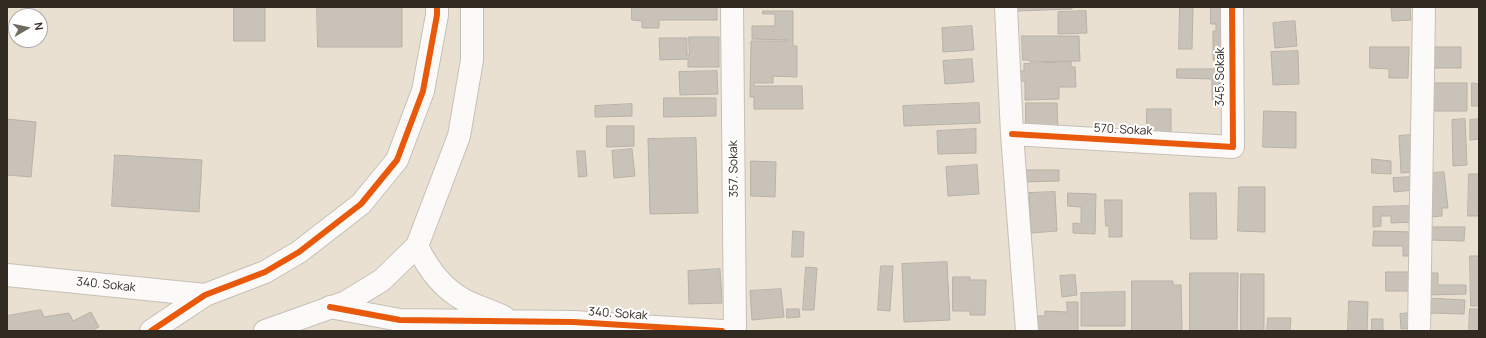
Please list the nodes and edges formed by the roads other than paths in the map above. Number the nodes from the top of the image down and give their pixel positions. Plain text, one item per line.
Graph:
1 (437, 7) edge
2 (472, 7) edge
3 (732, 7) edge
4 (1006, 7) edge
5 (1232, 7) edge
6 (1424, 7) edge
7 (1012, 134) junction
8 (1233, 147) joint
9 (417, 246) junction
10 (7, 275) edge
11 (205, 295) junction
12 (330, 307) junction
13 (513, 321) junction
14 (151, 331) edge
15 (265, 331) edge
16 (722, 331) edge
17 (735, 331) edge
18 (1027, 331) edge
19 (1419, 331) edge

1 - 11 street
2 - 9 street
3 - 17 street, 357. Sokak
4 - 7 street
5 - 8 street, 345. Sokak
6 - 19 street
7 - 8 street, 570. Sokak
7 - 18 street
9 - 12 street
9 - 13 street
10 - 11 street, 340. Sokak
11 - 14 street
12 - 13 street, 340. Sokak
12 - 15 street
13 - 16 street, 340. Sokak

